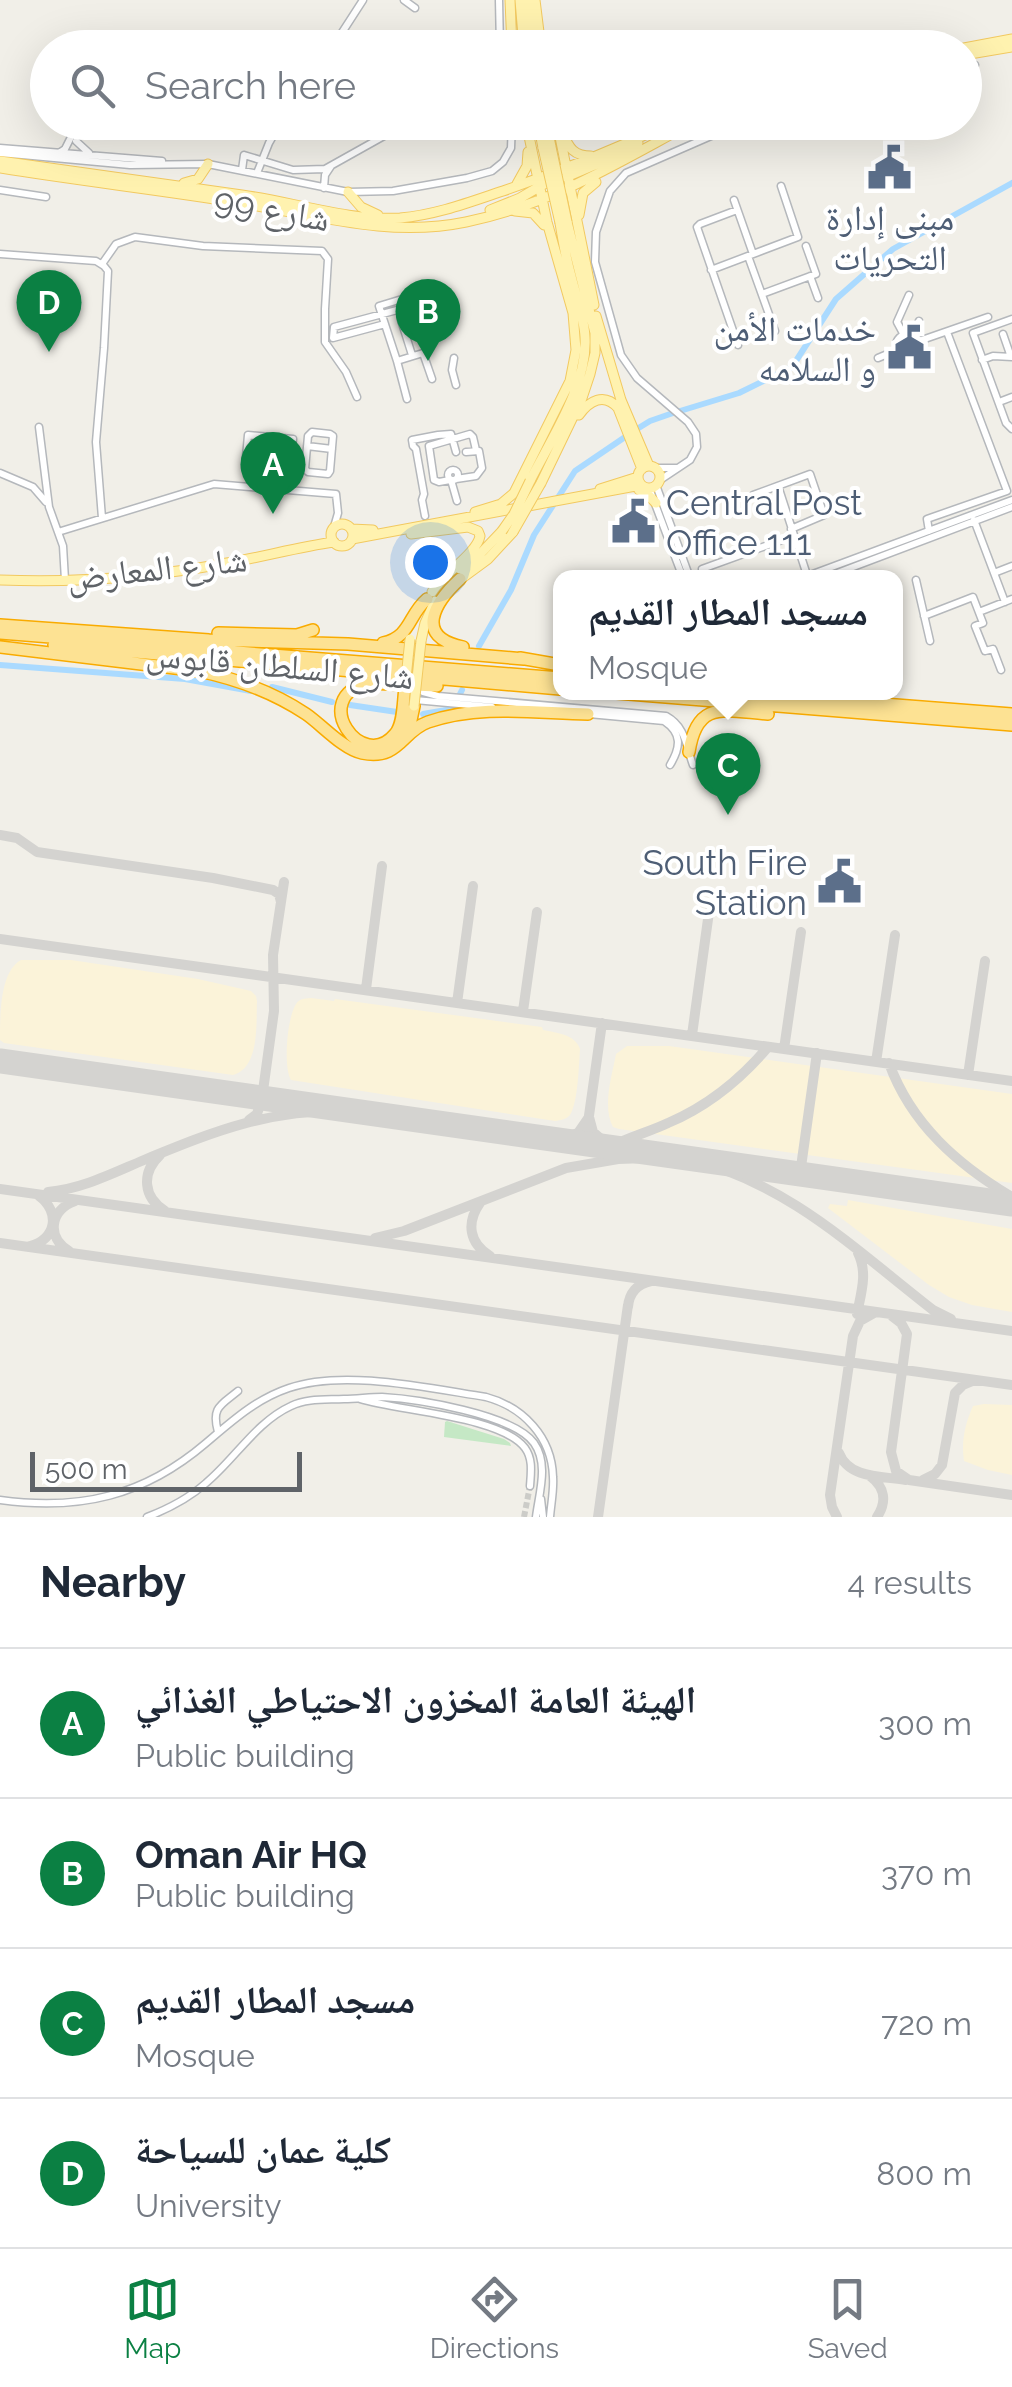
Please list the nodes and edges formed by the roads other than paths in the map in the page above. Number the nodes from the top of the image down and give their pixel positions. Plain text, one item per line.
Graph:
1 (364, 0) edge
2 (404, 0) edge
3 (499, 0) edge
4 (510, 0) edge
5 (523, 0) edge
6 (535, 0) edge
7 (415, 8) dead end
8 (344, 30) edge
9 (500, 30) edge
10 (511, 30) edge
11 (524, 30) edge
12 (529, 30) edge
13 (539, 30) edge
14 (1012, 39) edge
15 (982, 45) edge
16 (1012, 47) edge
17 (982, 52) edge
18 (271, 140) edge
19 (377, 140) edge
20 (511, 140) edge
21 (529, 140) junction
22 (544, 140) edge
23 (547, 140) edge
24 (561, 140) edge
25 (567, 140) edge
26 (633, 140) edge
27 (641, 140) edge
28 (662, 140) edge
29 (694, 140) edge
30 (562, 146) junction
31 (547, 148) junction
32 (0, 150) edge
33 (59, 153) junction
34 (598, 155) junction
35 (99, 157) junction
36 (77, 158) junction
37 (262, 160) junction
38 (191, 163) junction
39 (0, 164) edge
40 (208, 164) junction
41 (332, 165) junction
42 (616, 166) junction
43 (242, 170) junction
44 (316, 170) junction
45 (567, 171) junction
46 (24, 172) junction
47 (258, 173) junction
48 (325, 175) junction
49 (0, 176) edge
50 (198, 179) junction
51 (162, 184) junction
52 (516, 186) junction
53 (782, 186) dead end
54 (324, 188) junction
55 (571, 189) junction
56 (0, 190) edge
57 (539, 190) junction
58 (353, 195) junction
59 (46, 197) dead end
60 (734, 200) dead end
61 (737, 210) junction
62 (510, 211) junction
63 (385, 218) junction
64 (570, 222) junction
65 (444, 226) junction
66 (550, 236) junction
67 (806, 246) dead end
68 (0, 254) edge
69 (751, 255) junction
70 (102, 264) junction
71 (711, 270) junction
72 (810, 276) junction
73 (762, 294) junction
74 (909, 296) dead end
75 (818, 298) dead end
76 (572, 313) junction
77 (382, 314) junction
78 (596, 316) junction
79 (988, 317) dead end
80 (1012, 318) edge
81 (402, 320) dead end
82 (918, 321) dead end
83 (385, 324) junction
84 (775, 331) dead end
85 (947, 332) junction
86 (1003, 334) dead end
87 (908, 335) junction
88 (936, 336) junction
89 (919, 342) junction
90 (738, 344) dead end
91 (952, 347) junction
92 (897, 350) junction
93 (411, 352) junction
94 (1012, 357) edge
95 (396, 358) junction
96 (454, 358) dead end
97 (878, 358) dead end
98 (982, 360) junction
99 (588, 362) junction
100 (432, 379) dead end
101 (456, 385) dead end
102 (358, 397) dead end
103 (1012, 398) edge
104 (407, 399) dead end
105 (999, 402) junction
106 (40, 427) dead end
107 (1012, 429) edge
108 (627, 431) junction
109 (453, 438) junction
110 (564, 438) junction
111 (306, 446) junction
112 (332, 449) junction
113 (476, 450) junction
114 (456, 452) dead end
115 (466, 452) dead end
116 (678, 468) junction
117 (268, 471) junction
118 (316, 473) junction
119 (0, 474) edge
120 (648, 477) junction
121 (535, 482) junction
122 (778, 486) junction
123 (609, 487) junction
124 (266, 488) junction
125 (622, 490) junction
126 (314, 492) junction
127 (753, 495) dead end
128 (570, 497) junction
129 (544, 502) junction
130 (656, 502) junction
131 (1012, 503) edge
132 (48, 507) junction
133 (475, 512) junction
134 (425, 516) dead end
135 (102, 518) junction
136 (974, 520) junction
137 (929, 531) junction
138 (58, 532) junction
139 (341, 532) junction
140 (507, 532) junction
141 (792, 532) junction
142 (378, 534) junction
143 (1012, 566) edge
144 (702, 569) dead end
145 (683, 570) edge
146 (683, 570) edge
147 (803, 570) edge
148 (824, 570) edge
149 (845, 570) edge
150 (994, 573) junction
151 (460, 579) junction
152 (0, 580) edge
153 (65, 580) junction
154 (916, 580) dead end
155 (430, 595) junction
156 (1008, 600) edge
157 (979, 612) junction
158 (924, 616) junction
159 (0, 625) edge
160 (91, 630) junction
161 (313, 630) dead end
162 (0, 633) edge
163 (930, 641) dead end
164 (0, 644) edge
165 (348, 644) junction
166 (415, 645) junction
167 (370, 646) dead end
168 (524, 658) junction
169 (553, 664) edge
170 (432, 668) junction
171 (1000, 670) dead end
172 (553, 677) edge
173 (410, 688) junction
174 (553, 689) edge
175 (553, 689) edge
176 (692, 700) edge
177 (828, 700) edge
178 (414, 703) junction
179 (564, 711) junction
180 (835, 713) junction
181 (588, 714) joint
182 (1012, 714) edge
183 (1012, 725) edge
184 (400, 738) junction
185 (691, 759) joint
186 (670, 765) dead end
187 (358, 1399) junction
188 (220, 1410) junction
189 (232, 1420) junction
190 (221, 1429) junction
191 (530, 1486) tunnel mouth
192 (0, 1500) edge
193 (147, 1517) edge
194 (543, 1517) edge

1 - 8 street
2 - 7 street
3 - 9 street
4 - 10 main road
5 - 11 main road
5 - 12 main road
6 - 13 main road
14 - 15 main road
16 - 17 main road
18 - 37 street
19 - 41 street
20 - 58 street
21 - 30 main road
21 - 52 main road
21 - 57 main road
22 - 31 main road
23 - 31 main road
24 - 30 main road
25 - 34 main road
26 - 34 main road
27 - 45 main road
28 - 42 main road
29 - 116 street
30 - 45 main road
31 - 64 main road, bridge
32 - 33 street
32 - 36 street
33 - 35 street
33 - 36 street
34 - 45 main road
35 - 36 street
35 - 38 street
36 - 38 street
37 - 43 street
37 - 44 street
37 - 47 street
38 - 40 street
38 - 50 main road
39 - 46 main road, 99 شارع
39 - 51 main road, 99 شارع
40 - 43 street
40 - 50 main road
41 - 44 street
41 - 48 street
42 - 55 main road
42 - 64 main road
43 - 47 street
44 - 48 street
45 - 55 main road
45 - 57 main road
45 - 57 main road
46 - 49 street
46 - 65 main road, 99 شارع
47 - 54 street
48 - 54 street
50 - 51 main road
51 - 63 main road, 99 شارع
52 - 57 main road, 99 شارع
52 - 63 main road, 99 شارع
53 - 69 street
54 - 58 street
55 - 57 main road
55 - 64 main road
56 - 59 street
57 - 62 main road, 99 شارع
57 - 65 main road
57 - 66 main road
58 - 63 main road
60 - 61 street
61 - 69 street
61 - 71 street
62 - 65 main road, 99 شارع
62 - 66 main road
64 - 66 main road
64 - 78 main road
64 - 99 main road
66 - 76 main road
67 - 72 street
68 - 70 street
69 - 71 street
69 - 73 street
70 - 102 street
70 - 135 street
71 - 90 street
72 - 73 street
72 - 75 street
73 - 84 street
74 - 87 street
76 - 99 main road
76 - 133 main road
77 - 77 street
77 - 83 street
77 - 83 street
78 - 99 main road
78 - 120 main road
79 - 85 street
80 - 98 street
81 - 93 street
82 - 87 street
83 - 95 street
85 - 88 street
85 - 91 street
86 - 94 street
87 - 89 street
87 - 92 street
88 - 89 street
88 - 91 street
89 - 92 street
91 - 137 street
92 - 97 street
93 - 95 street
93 - 100 street
94 - 98 street
95 - 104 street
96 - 101 street
98 - 105 street
99 - 110 main road
99 - 121 main road
103 - 105 street
105 - 107 street
106 - 132 street
108 - 110 main road
108 - 120 main road
108 - 123 main road
109 - 113 street
109 - 113 street
109 - 114 street
109 - 134 street
110 - 121 main road
111 - 112 street
111 - 112 street
111 - 118 street
112 - 118 street
113 - 115 street
116 - 120 street
116 - 120 street
117 - 117 street
117 - 124 street
118 - 126 street
119 - 132 street
120 - 123 main road, شارع المعارض
120 - 125 main road, شارع المعارض
120 - 130 street
120 - 145 street
121 - 140 main road, bridge
122 - 127 street
122 - 141 street
122 - 141 street
123 - 128 main road, شارع المعارض
124 - 126 street
124 - 135 street
125 - 128 main road, شارع المعارض
125 - 130 main road
126 - 139 street
128 - 129 main road, شارع المعارض
129 - 133 main road, شارع المعارض
129 - 142 main road, شارع المعارض
130 - 146 street
131 - 136 street
131 - 137 street
132 - 138 street
133 - 139 main road, شارع المعارض
135 - 138 street
136 - 149 street
136 - 150 street
137 - 148 street
138 - 153 street
139 - 142 main road, شارع المعارض
139 - 153 main road, شارع المعارض
140 - 151 main road
140 - 155 main road
141 - 144 street
141 - 147 street
142 - 155 main road
143 - 150 street
150 - 156 street
151 - 166 main road
151 - 168 highway
152 - 153 main road, شارع المعارض
154 - 158 street
155 - 165 highway
155 - 166 main road
156 - 157 street
157 - 158 street
157 - 171 street
158 - 163 street
159 - 160 highway
160 - 161 highway
160 - 165 highway
162 - 170 highway, شارع السلطان قابوس
164 - 174 highway, شارع السلطان قابوس
164 - 184 highway
165 - 166 highway
166 - 168 highway
166 - 173 main road, bridge
167 - 170 highway
168 - 169 highway
170 - 172 highway, شارع السلطان قابوس
173 - 178 main road, bridge
173 - 179 street
173 - 184 highway
175 - 184 highway
176 - 180 highway
177 - 182 highway
178 - 179 street
178 - 184 highway
179 - 181 highway
179 - 184 highway
179 - 185 street
180 - 183 highway
180 - 185 highway
181 - 186 street
187 - 191 street
187 - 193 street
187 - 194 street
188 - 189 street
188 - 190 street
188 - 190 street
189 - 190 street
189 - 194 street
190 - 192 street

